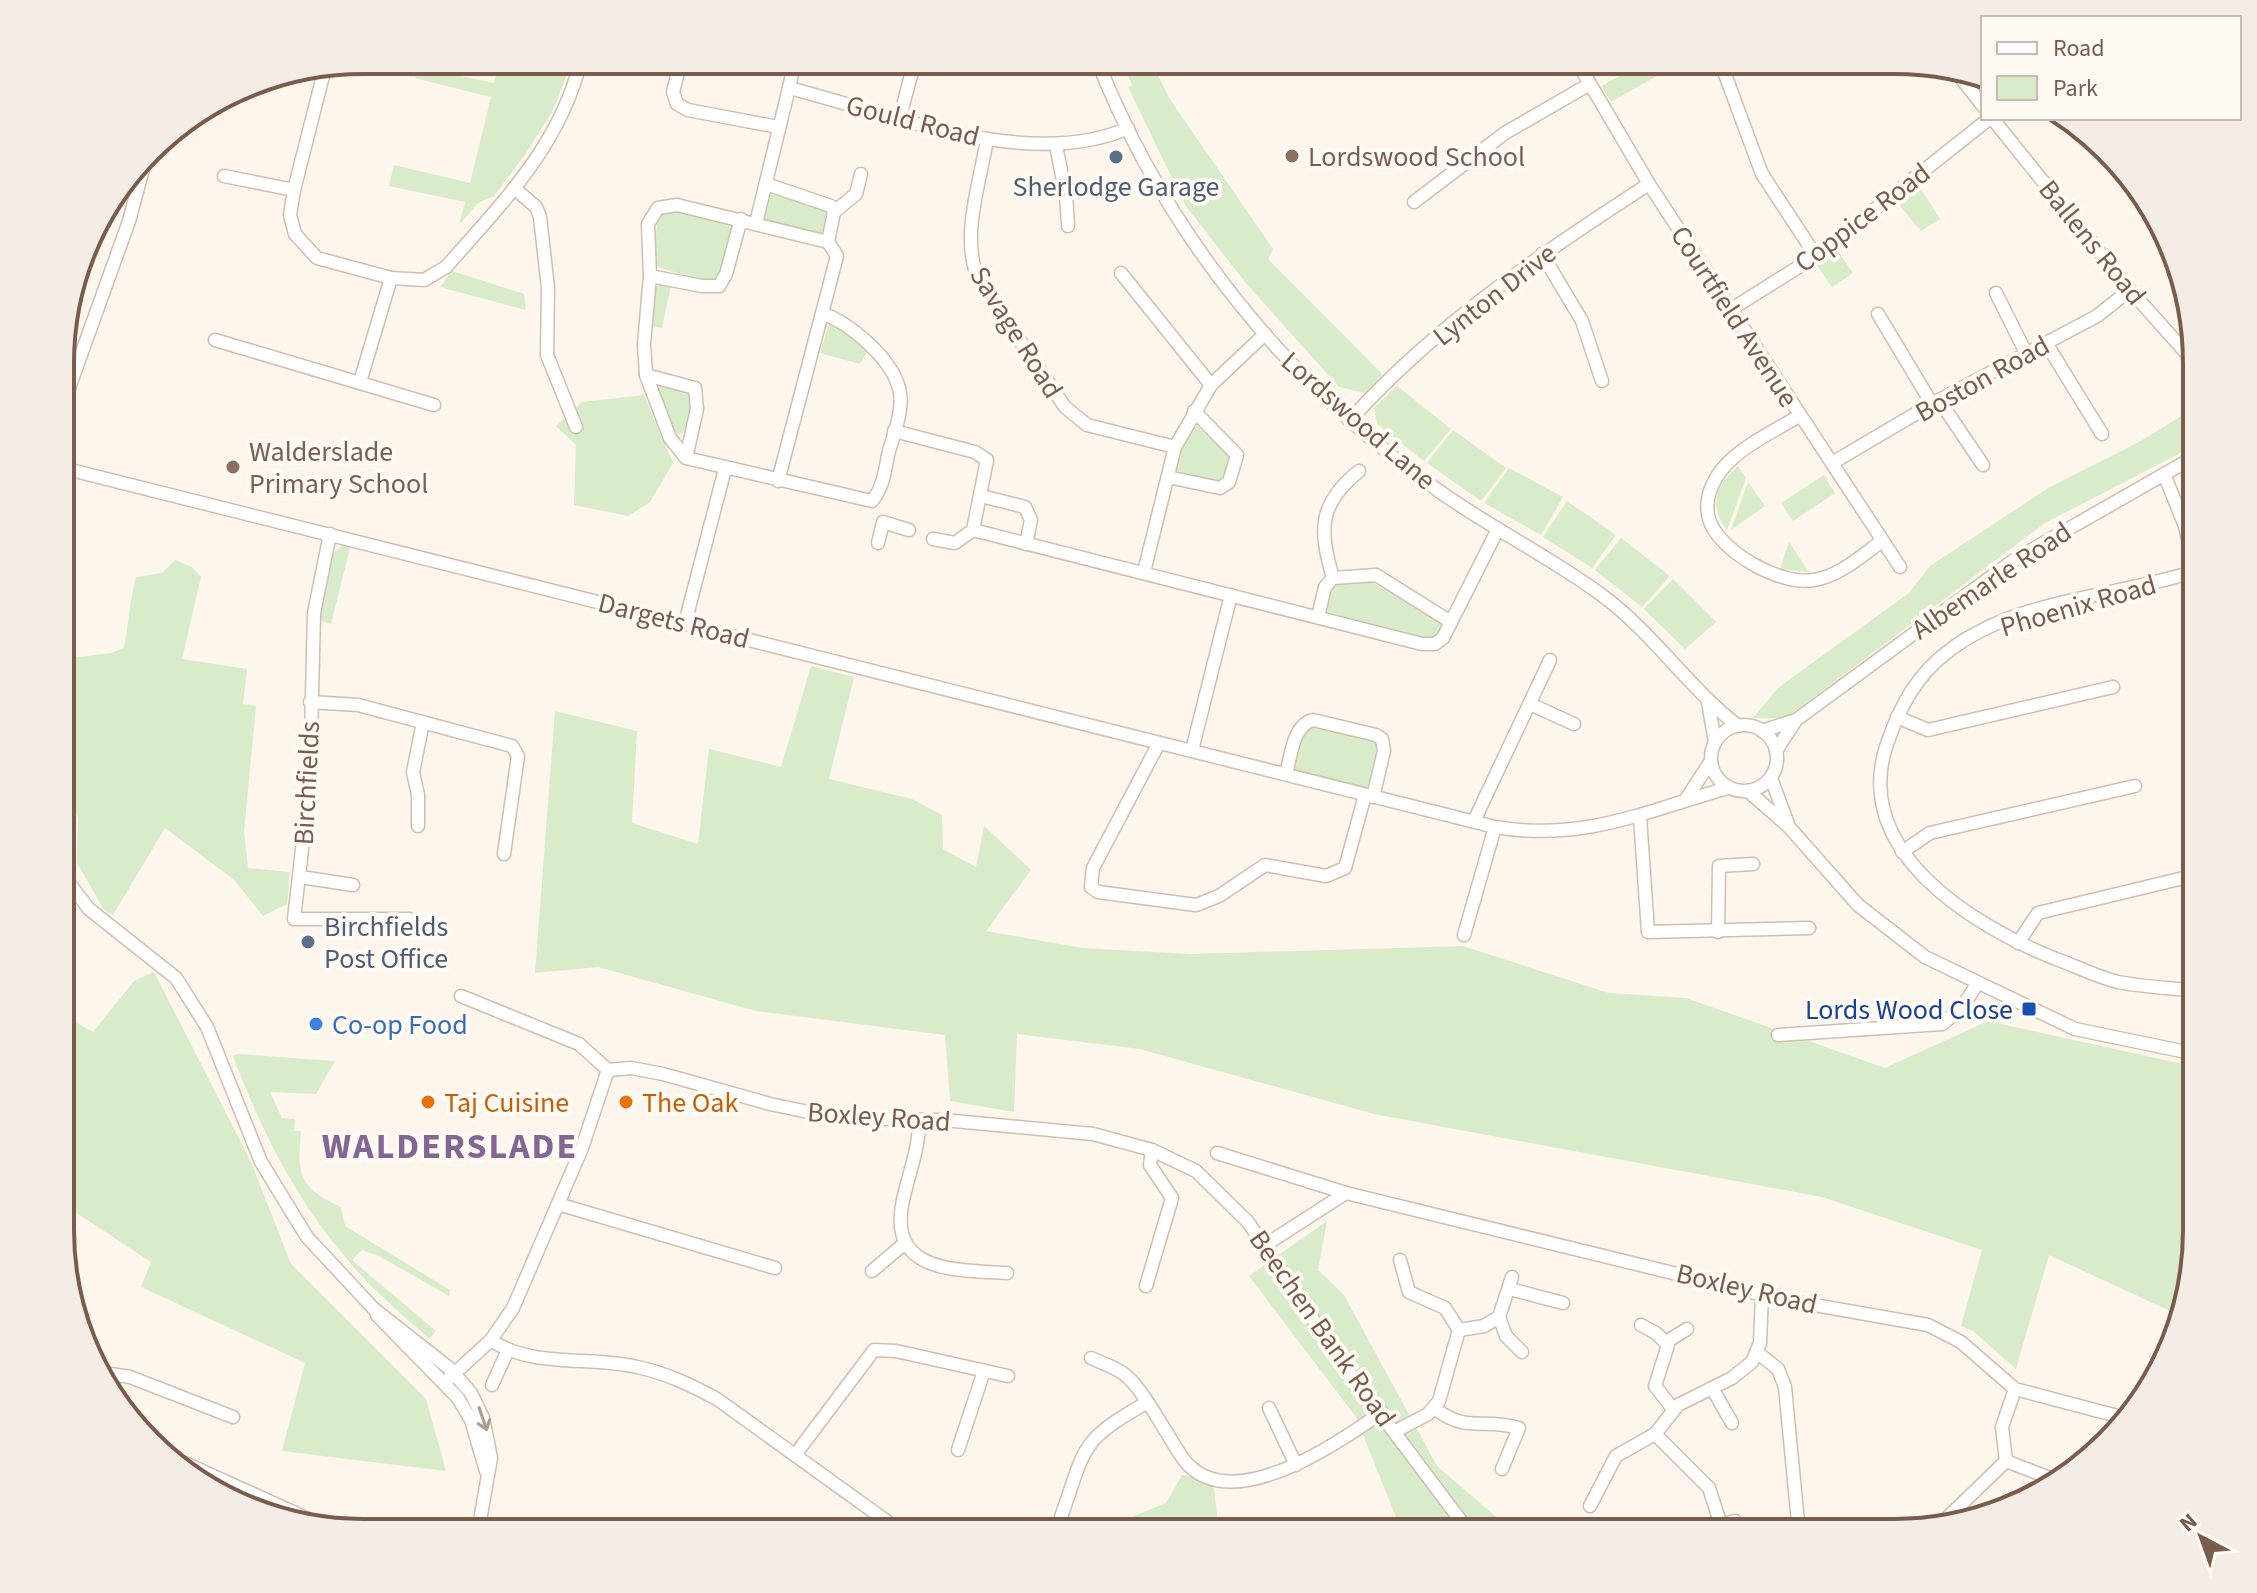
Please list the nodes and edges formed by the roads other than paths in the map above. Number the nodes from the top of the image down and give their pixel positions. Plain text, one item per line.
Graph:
1 (577, 74) edge
2 (678, 74) edge
3 (792, 74) edge
4 (911, 74) edge
5 (1103, 74) edge
6 (1583, 74) edge
7 (1725, 74) edge
8 (323, 76) edge
9 (1965, 83) edge
10 (1588, 85) junction
11 (789, 88) junction
12 (1981, 103) edge
13 (900, 117) junction
14 (1988, 120) edge
15 (1993, 120) edge
16 (778, 127) junction
17 (1128, 128) junction
18 (987, 139) junction
19 (1056, 146) junction
20 (861, 174) dead end
21 (224, 176) dead end
22 (140, 179) edge
23 (766, 184) junction
24 (1649, 184) junction
25 (514, 188) junction
26 (294, 190) junction
27 (1414, 202) dead end
28 (834, 212) junction
29 (741, 219) junction
30 (756, 223) junction
31 (1068, 226) dead end
32 (828, 242) junction
33 (1542, 254) junction
34 (1816, 256) junction
35 (1121, 273) dead end
36 (650, 276) junction
37 (391, 278) junction
38 (2130, 290) junction
39 (1996, 293) dead end
40 (1730, 310) junction
41 (822, 313) junction
42 (1878, 314) dead end
43 (1265, 334) junction
44 (215, 340) dead end
45 (2046, 343) junction
46 (2182, 349) edge
47 (2026, 353) junction
48 (74, 374) edge
49 (646, 375) junction
50 (1602, 381) dead end
51 (360, 382) junction
52 (1211, 385) junction
53 (1935, 402) junction
54 (434, 405) dead end
55 (1194, 411) junction
56 (1799, 416) junction
57 (1351, 419) junction
58 (576, 427) dead end
59 (894, 431) junction
60 (2102, 434) dead end
61 (1175, 447) junction
62 (686, 458) junction
63 (1832, 463) junction
64 (2183, 463) edge
65 (1983, 465) dead end
66 (725, 469) junction
67 (74, 471) edge
68 (1359, 471) dead end
69 (2164, 474) junction
70 (1168, 477) junction
71 (778, 481) junction
72 (981, 496) junction
73 (872, 501) junction
74 (2183, 519) edge
75 (883, 522) junction
76 (1498, 529) junction
77 (909, 530) dead end
78 (973, 530) junction
79 (330, 534) junction
80 (933, 539) dead end
81 (1882, 541) junction
82 (878, 543) dead end
83 (1026, 544) junction
84 (1900, 567) dead end
85 (1144, 572) junction
86 (2183, 575) edge
87 (1333, 578) junction
88 (1231, 595) junction
89 (1318, 617) junction
90 (1451, 622) junction
91 (685, 623) junction
92 (1550, 660) dead end
93 (2113, 687) dead end
94 (310, 702) junction
95 (1708, 702) junction
96 (1530, 704) junction
97 (1897, 717) junction
98 (1796, 720) junction
99 (423, 722) junction
100 (1574, 724) dead end
101 (1738, 726) junction
102 (1762, 731) junction
103 (1715, 742) junction
104 (1159, 743) junction
105 (1192, 750) junction
106 (1776, 751) junction
107 (1711, 761) junction
108 (1286, 774) junction
109 (1771, 778) junction
110 (2135, 786) dead end
111 (1728, 788) junction
112 (1748, 791) junction
113 (1369, 796) junction
114 (1686, 799) junction
115 (1640, 817) junction
116 (1474, 821) junction
117 (418, 826) dead end
118 (1495, 827) junction
119 (1789, 827) junction
120 (1902, 852) junction
121 (504, 854) dead end
122 (1753, 864) dead end
123 (301, 877) junction
124 (2183, 878) edge
125 (353, 885) dead end
126 (74, 891) edge
127 (409, 919) dead end
128 (1809, 928) dead end
129 (1718, 932) junction
130 (1464, 935) dead end
131 (2018, 943) junction
132 (1977, 984) junction
133 (2183, 989) edge
134 (461, 996) dead end
135 (1778, 1035) dead end
136 (2183, 1051) edge
137 (608, 1070) junction
138 (919, 1121) junction
139 (1152, 1150) junction
140 (1217, 1153) dead end
141 (1346, 1193) junction
142 (558, 1204) junction
143 (905, 1243) junction
144 (1265, 1245) junction
145 (1400, 1260) dead end
146 (775, 1268) dead end
147 (872, 1271) dead end
148 (1007, 1273) dead end
149 (1146, 1286) dead end
150 (1762, 1294) junction
151 (1563, 1303) dead end
152 (1499, 1317) junction
153 (1641, 1325) dead end
154 (1687, 1329) dead end
155 (1459, 1330) junction
156 (491, 1340) junction
157 (1666, 1342) junction
158 (508, 1350) junction
159 (1522, 1352) dead end
160 (1758, 1353) junction
161 (1091, 1358) dead end
162 (984, 1371) junction
163 (113, 1374) edge
164 (1008, 1376) dead end
165 (450, 1378) junction
166 (492, 1385) dead end
167 (1712, 1388) junction
168 (2015, 1389) junction
169 (1146, 1403) junction
170 (1269, 1408) dead end
171 (1434, 1408) junction
172 (1673, 1409) junction
173 (1382, 1412) junction
174 (2115, 1415) edge
175 (233, 1417) dead end
176 (1732, 1423) dead end
177 (1396, 1431) junction
178 (1655, 1434) junction
179 (958, 1450) dead end
180 (795, 1455) junction
181 (2006, 1461) junction
182 (1296, 1465) junction
183 (1502, 1469) dead end
184 (207, 1473) edge
185 (2045, 1476) edge
186 (1590, 1506) dead end
187 (284, 1508) edge
188 (1953, 1512) edge
189 (1061, 1517) dead end
190 (480, 1519) edge
191 (884, 1519) edge
192 (1460, 1519) edge
193 (1719, 1519) edge
194 (1798, 1519) edge

1 - 25 street
2 - 16 street
3 - 11 street
4 - 13 street
5 - 17 street, Lordswood Lane
6 - 10 street, Courtfield Avenue
7 - 34 street
8 - 26 street
9 - 12 street
10 - 24 street, Courtfield Avenue
10 - 27 street
11 - 13 street, Gould Road
11 - 16 street
13 - 18 street, Gould Road
14 - 34 street, Coppice Road
15 - 38 street, Ballens Road
16 - 23 street
17 - 19 street, Gould Road
17 - 43 street, Lordswood Lane
18 - 19 street, Gould Road
18 - 61 street, Savage Road
19 - 31 street
20 - 28 street
21 - 26 street
22 - 48 street
23 - 28 street
23 - 30 street
24 - 33 street, Lynton Drive
24 - 40 street, Courtfield Avenue
25 - 37 street
25 - 58 street
26 - 37 street
28 - 32 street
29 - 30 street
29 - 36 street
29 - 36 street
30 - 32 street
32 - 41 street
33 - 50 street
33 - 57 street, Lynton Drive
34 - 40 street, Coppice Road
35 - 52 street
36 - 49 street
37 - 51 street
38 - 45 street, Boston Road
38 - 46 street, Ballens Road
39 - 47 street
40 - 56 street, Courtfield Avenue
41 - 59 street
41 - 71 street
42 - 53 street
43 - 52 street
43 - 57 street, Lordswood Lane
44 - 51 street
45 - 47 street, Boston Road
45 - 60 street
47 - 53 street, Boston Road
49 - 62 street
49 - 62 street
51 - 54 street
52 - 55 street
53 - 63 street, Boston Road
53 - 65 street
55 - 61 street
55 - 70 street
56 - 63 street, Courtfield Avenue
56 - 81 street
57 - 76 street, Lordswood Lane
59 - 72 street
59 - 73 street
61 - 70 street
62 - 66 street
63 - 81 street, Courtfield Avenue
64 - 69 street, Albemarle Road
66 - 71 street
66 - 91 street
67 - 79 street, Dargets Road
68 - 87 street
69 - 74 street
69 - 98 street, Albemarle Road
70 - 85 street
71 - 73 street
72 - 78 street
72 - 83 street
73 - 75 street
75 - 77 street
75 - 82 street
76 - 90 street
76 - 95 street, Lordswood Lane
78 - 80 street
78 - 83 street
79 - 91 street, Dargets Road
79 - 94 street, Birchfields
81 - 84 street, Courtfield Avenue
83 - 85 street
85 - 88 street
86 - 97 street, Phoenix Road
87 - 89 street
87 - 90 street
88 - 89 street
88 - 105 street
89 - 90 street
91 - 104 street, Dargets Road
92 - 96 street
93 - 97 street
94 - 99 street
94 - 123 street, Birchfields
95 - 101 street, Lordswood Lane
95 - 103 street, Lordswood Lane
96 - 100 street
96 - 116 street
97 - 120 street, Phoenix Road
98 - 102 street, Albemarle Road
98 - 106 street, Albemarle Road
99 - 117 street
99 - 121 street
101 - 102 street, Lordswood Lane
101 - 103 street
102 - 106 street
103 - 107 street, Lordswood Lane
104 - 105 street, Dargets Road
104 - 113 street
105 - 108 street, Dargets Road
106 - 109 street
107 - 111 street
107 - 114 street
108 - 113 street, Dargets Road
108 - 113 street
109 - 112 street
109 - 119 street
110 - 120 street
111 - 112 street
111 - 114 street, Dargets Road
112 - 119 street
113 - 116 street, Dargets Road
114 - 115 street, Dargets Road
115 - 118 street, Dargets Road
115 - 129 street
116 - 118 street, Dargets Road
118 - 130 street
119 - 132 street
120 - 131 street, Phoenix Road
122 - 129 street
123 - 125 street
123 - 127 street, Birchfields
124 - 131 street
126 - 165 street
128 - 129 street
131 - 133 street, Phoenix Road
132 - 135 street
132 - 136 street
134 - 137 street
137 - 138 street, Boxley Road
137 - 142 street
138 - 139 street, Boxley Road
138 - 143 street
139 - 144 street, Beechen Bank Road
139 - 149 street
140 - 141 street, Boxley Road
141 - 144 street
141 - 150 street, Boxley Road
142 - 146 street
142 - 156 street
143 - 147 street
143 - 148 street
144 - 173 street, Beechen Bank Road
145 - 155 street
150 - 160 street
150 - 168 street, Boxley Road
151 - 152 street
152 - 155 street
152 - 159 street
153 - 157 street
154 - 157 street
155 - 171 street
156 - 158 street
156 - 165 street
157 - 172 street
158 - 166 street
158 - 180 street
160 - 167 street
160 - 194 street
161 - 169 street
162 - 164 street
162 - 179 street
162 - 180 street
163 - 175 street
165 - 190 street
167 - 172 street
167 - 176 street
168 - 174 street, Boxley Road
168 - 181 street
169 - 182 street
169 - 189 street
170 - 182 street
171 - 177 street
171 - 183 street
172 - 178 street
173 - 177 street, Beechen Bank Road
173 - 182 street
177 - 192 street, Beechen Bank Road
178 - 186 street
178 - 193 street
180 - 191 street
181 - 185 street
181 - 188 street
184 - 187 street

